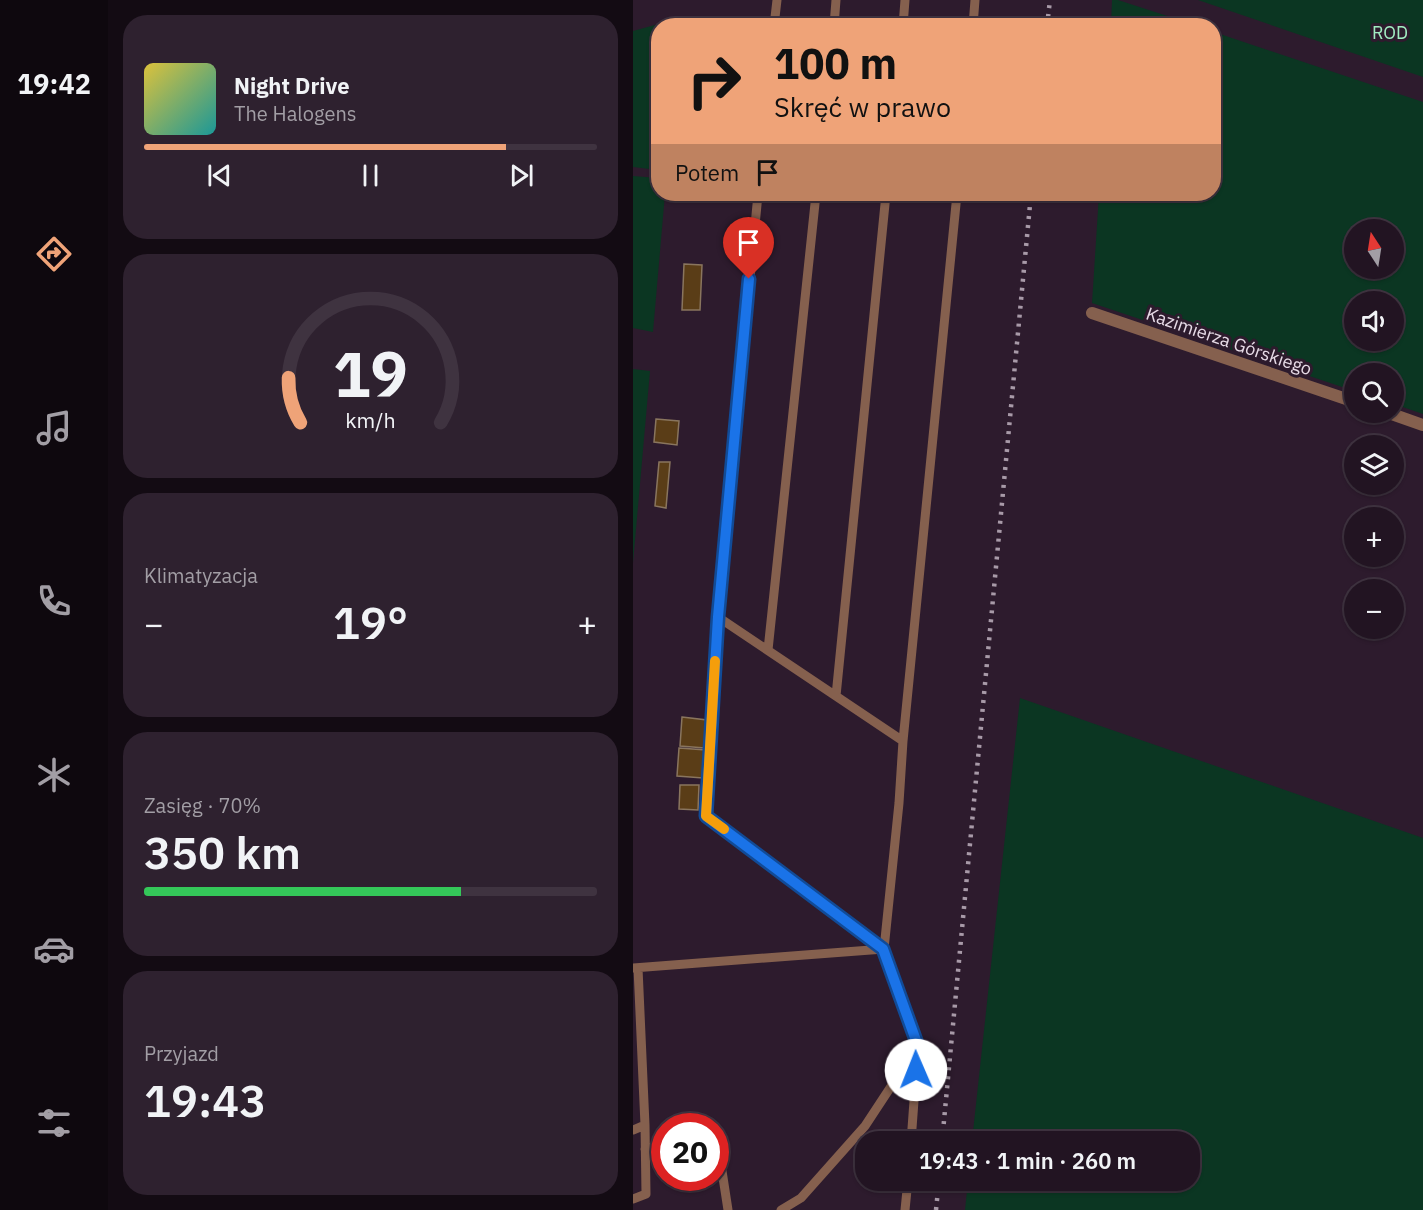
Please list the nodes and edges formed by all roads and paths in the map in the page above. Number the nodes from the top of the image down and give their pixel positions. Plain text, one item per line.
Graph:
1 (777, 0) edge
2 (836, 0) edge
3 (905, 0) edge
4 (975, 0) edge
5 (775, 18) edge
6 (835, 18) edge
7 (904, 18) edge
8 (974, 18) edge
9 (757, 201) edge
10 (815, 201) edge
11 (885, 201) edge
12 (956, 201) edge
13 (1092, 313) dead end
14 (1344, 398) edge
15 (1404, 418) edge
16 (1423, 425) edge
17 (718, 617) junction
18 (768, 650) junction
19 (836, 696) junction
20 (903, 741) junction
21 (883, 949) junction
22 (635, 968) edge
23 (918, 1046) junction
24 (645, 1125) junction
25 (633, 1130) edge
26 (912, 1131) edge
27 (651, 1148) edge
28 (645, 1149) junction
29 (725, 1191) edge
30 (907, 1191) edge
31 (633, 1199) edge
32 (728, 1210) edge
33 (781, 1210) edge
34 (905, 1210) edge

1 - 5 lane
2 - 6 lane
3 - 7 lane
4 - 8 lane
9 - 17 lane
10 - 18 lane
11 - 19 lane
12 - 20 lane
13 - 14 street, Kazimierza Górskiego
15 - 16 street
17 - 18 lane
17 - 21 lane
18 - 19 lane
19 - 20 lane
20 - 21 lane
21 - 22 lane
21 - 23 lane
22 - 24 lane
23 - 26 lane
23 - 33 lane
24 - 25 lane
24 - 28 lane
27 - 28 lane
28 - 31 lane
29 - 32 lane
30 - 34 lane

